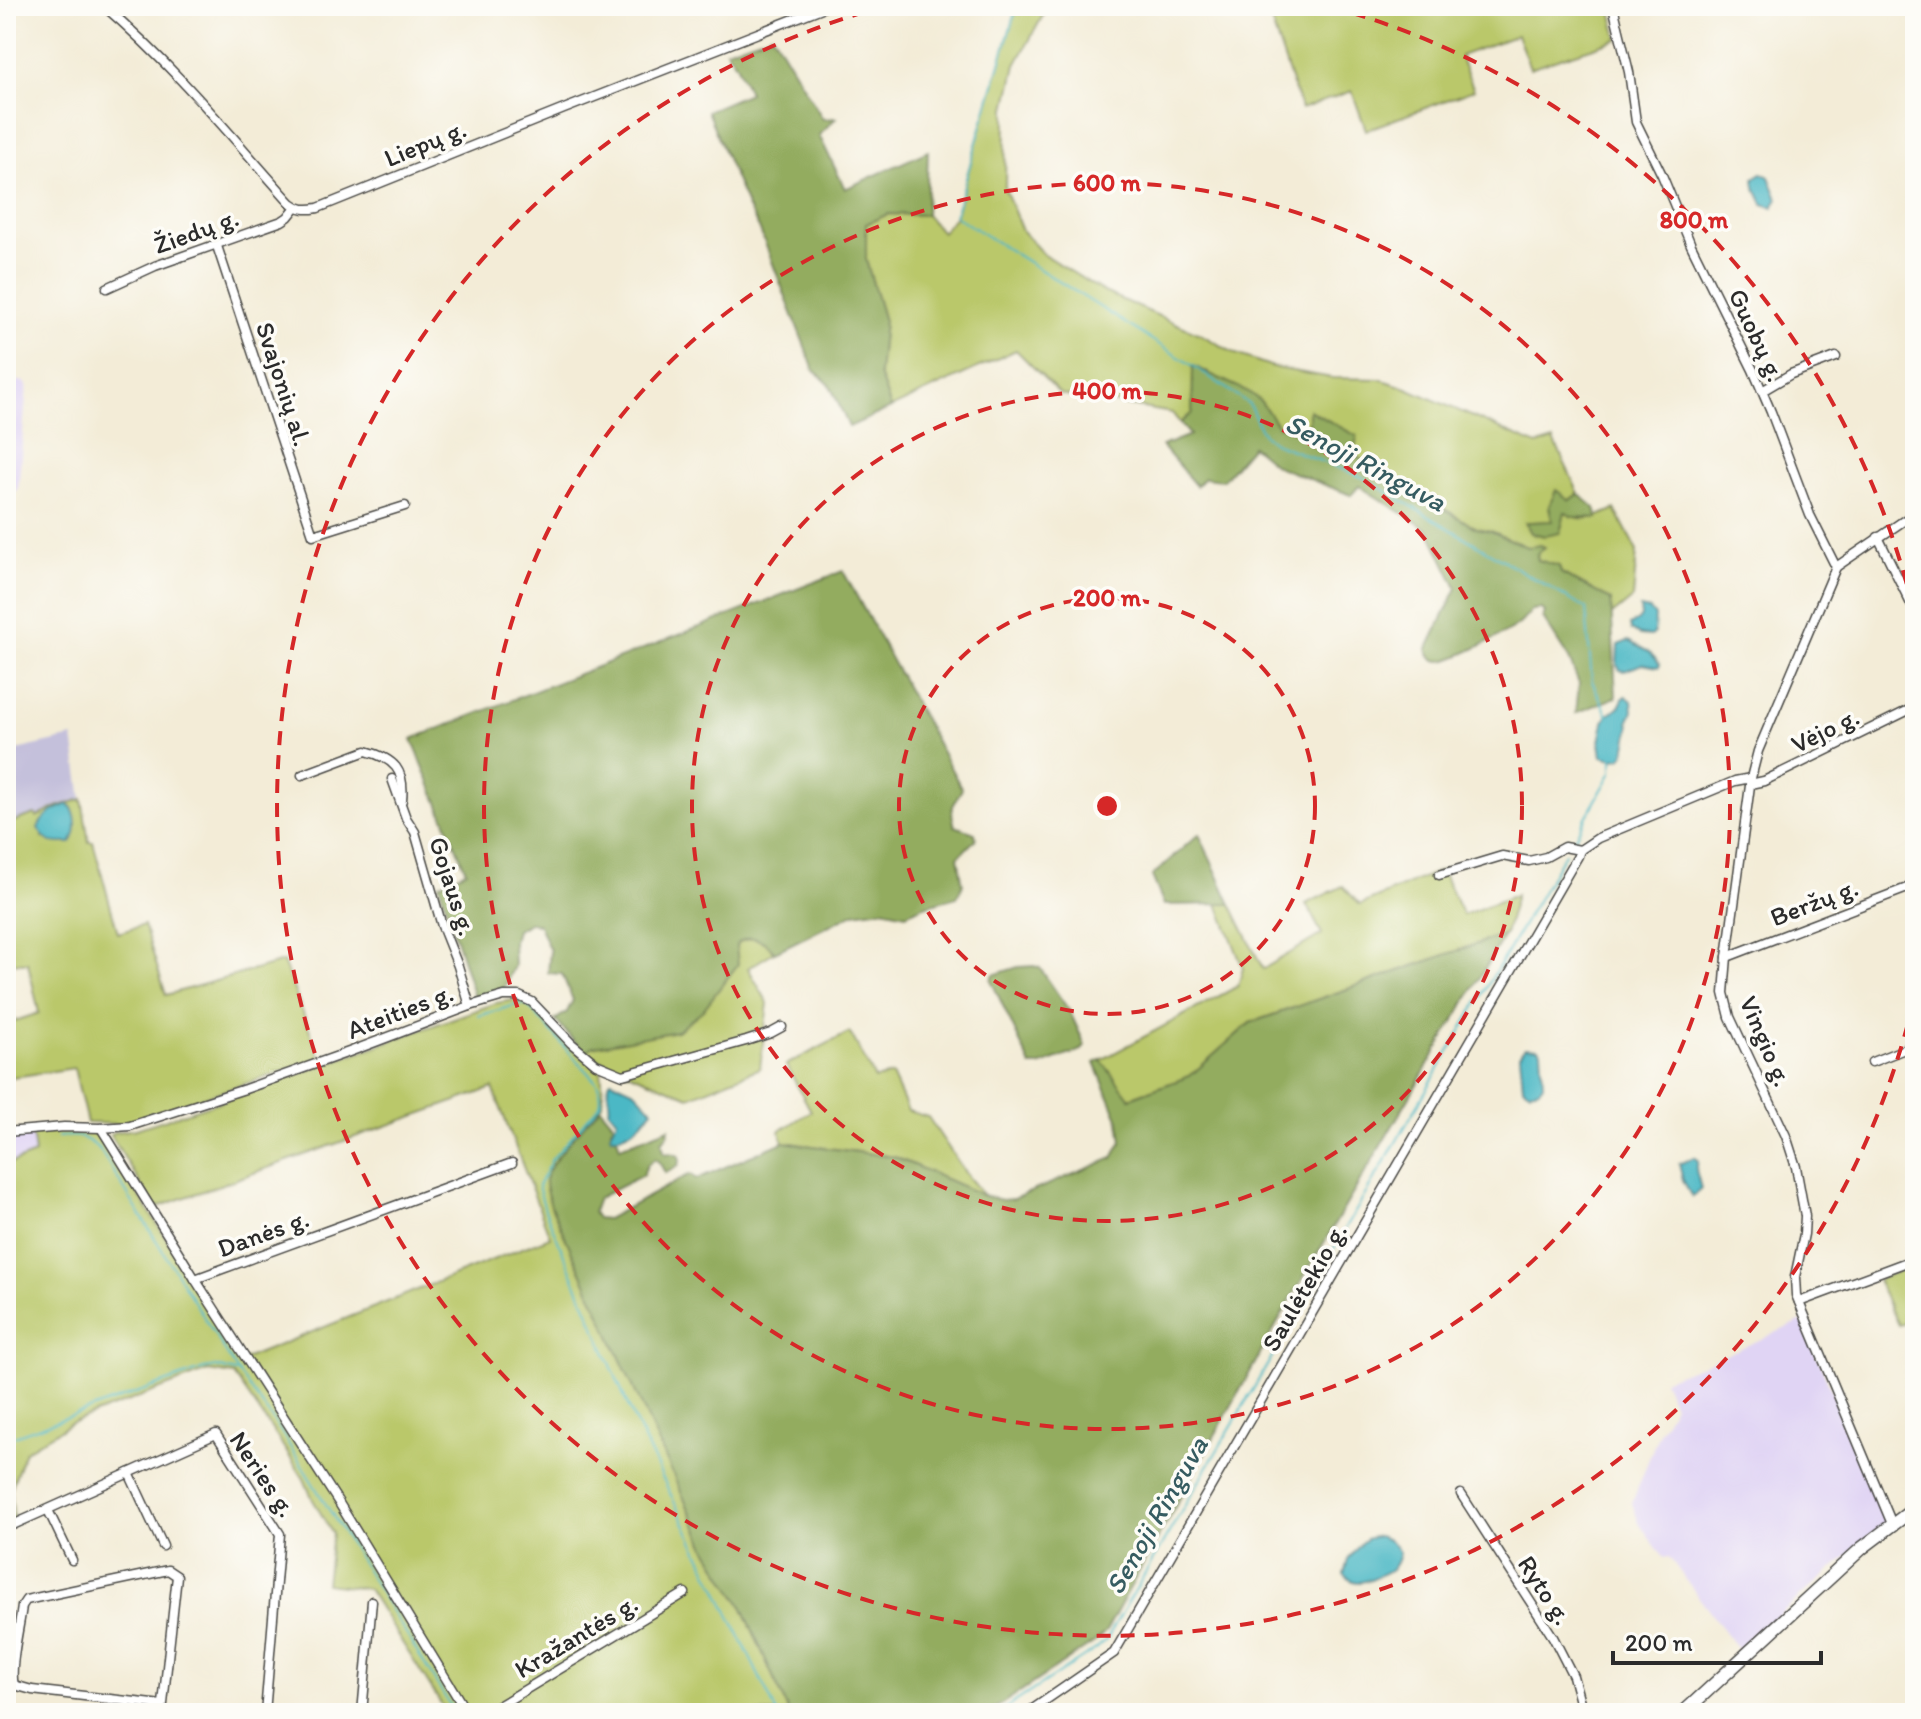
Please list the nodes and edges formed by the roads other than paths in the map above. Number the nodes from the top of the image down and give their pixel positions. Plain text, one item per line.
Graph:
1 (104, 6) edge
2 (827, 6) edge
3 (1613, 6) edge
4 (296, 207) junction
5 (217, 246) junction
6 (107, 288) dead end
7 (1836, 357) dead end
8 (1762, 391) junction
9 (405, 506) dead end
10 (1915, 513) edge
11 (1878, 537) junction
12 (1836, 567) junction
13 (1915, 612) edge
14 (1915, 707) edge
15 (302, 775) dead end
16 (392, 779) dead end
17 (1751, 781) junction
18 (402, 805) junction
19 (1580, 850) junction
20 (1439, 875) dead end
21 (1915, 885) edge
22 (1727, 957) junction
23 (470, 1006) junction
24 (782, 1027) dead end
25 (1915, 1045) edge
26 (1872, 1062) dead end
27 (101, 1128) junction
28 (6, 1132) edge
29 (512, 1163) dead end
30 (1915, 1259) edge
31 (195, 1279) junction
32 (1799, 1302) junction
33 (129, 1473) junction
34 (1461, 1494) dead end
35 (1915, 1508) edge
36 (48, 1510) junction
37 (1892, 1524) junction
38 (6, 1528) edge
39 (163, 1546) dead end
40 (72, 1560) dead end
41 (685, 1593) dead end
42 (372, 1601) dead end
43 (162, 1709) edge
44 (265, 1713) edge
45 (362, 1713) edge
46 (467, 1713) edge
47 (487, 1713) edge
48 (1027, 1713) edge
49 (1583, 1713) edge
50 (1683, 1713) edge

1 - 4 street
2 - 4 street, Liepų g.
3 - 8 street, Guobų g.
4 - 5 street, Žiedų g.
5 - 6 street, Žiedų g.
5 - 9 street, Svajonių al.
7 - 8 street
8 - 12 street, Guobų g.
10 - 11 street
11 - 12 street
11 - 13 street
12 - 17 street, Vingio g.
14 - 17 street, Vėjo g.
15 - 18 street
16 - 18 street, Gojaus g.
17 - 19 street, Vėjo g.
17 - 22 street, Vingio g.
18 - 23 street, Gojaus g.
19 - 20 street, Vėjo g.
19 - 48 street, Saulėtekio g.
21 - 22 street, Beržų g.
22 - 32 street, Vingio g.
23 - 24 street, Ateities g.
23 - 27 street, Ateities g.
25 - 26 street
27 - 28 street, Ateities g.
27 - 31 street, Danės g.
29 - 31 street, Danės g.
30 - 32 street
31 - 46 street
32 - 37 street, Vingio g.
33 - 36 street, Neries g.
33 - 39 street
33 - 44 street, Neries g.
34 - 49 street, Ryto g.
35 - 37 main road
36 - 38 street, Neries g.
36 - 40 street
37 - 50 main road
41 - 47 street, Kražantės g.
42 - 45 street
43 - 43 street

